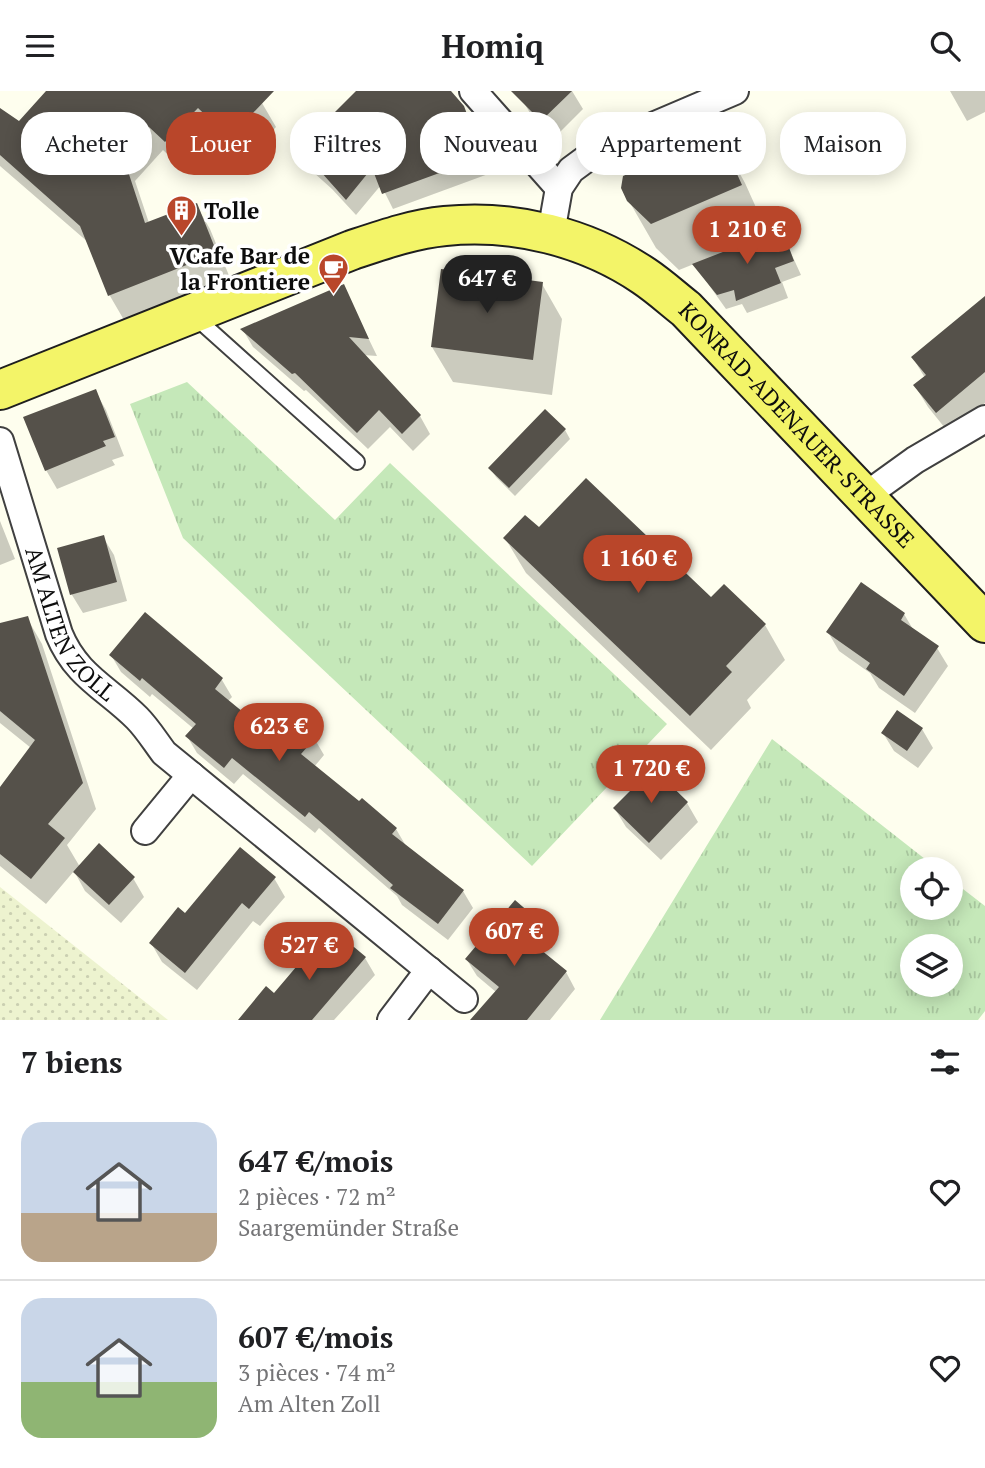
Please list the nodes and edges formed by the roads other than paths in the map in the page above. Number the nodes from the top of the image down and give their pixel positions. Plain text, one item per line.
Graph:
1 (473, 91) edge
2 (735, 91) edge
3 (559, 188) junction
4 (551, 233) junction
5 (191, 314) junction
6 (0, 390) edge
7 (985, 419) edge
8 (0, 441) edge
9 (357, 462) dead end
10 (865, 496) junction
11 (985, 623) edge
12 (191, 775) junction
13 (145, 831) dead end
14 (429, 970) junction
15 (464, 999) dead end
16 (391, 1020) edge

1 - 3 street
2 - 3 street
3 - 4 street
4 - 5 main road, KONRAD-ADENAUER-STRASSE
4 - 10 main road, KONRAD-ADENAUER-STRASSE
5 - 6 main road, KONRAD-ADENAUER-STRASSE
5 - 9 lane
7 - 10 street
8 - 12 street, AM ALTEN ZOLL
10 - 11 main road, KONRAD-ADENAUER-STRASSE
12 - 13 street
12 - 14 street, AM ALTEN ZOLL
14 - 15 street, AM ALTEN ZOLL
14 - 16 street

